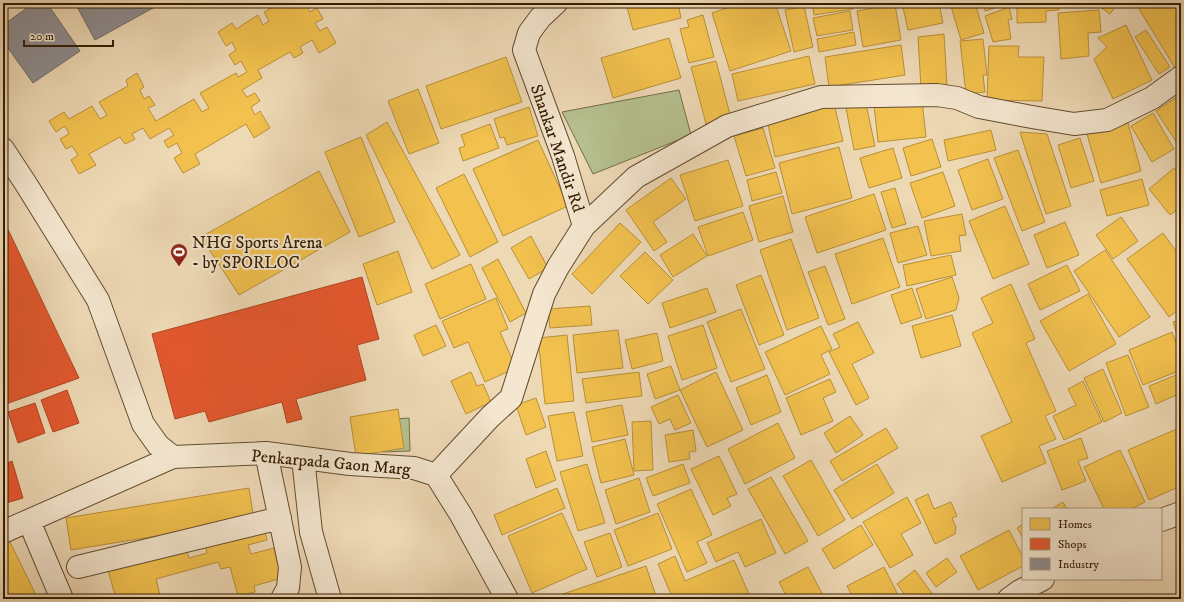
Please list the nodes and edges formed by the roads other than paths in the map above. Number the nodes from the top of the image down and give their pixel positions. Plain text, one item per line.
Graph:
1 (556, 3) edge
2 (1181, 78) edge
3 (3, 149) edge
4 (584, 226) junction
5 (266, 453) junction
6 (173, 457) junction
7 (303, 458) junction
8 (436, 475) junction
9 (1181, 513) edge
10 (280, 518) junction
11 (1162, 520) edge
12 (30, 521) junction
13 (3, 532) edge
14 (78, 567) dead end
15 (1041, 580) edge
16 (62, 599) edge
17 (282, 599) edge
18 (330, 599) edge
19 (507, 599) edge
20 (1009, 599) edge

1 - 4 street, Shankar Mandir Rd
2 - 4 street
3 - 6 street
4 - 8 street, Shankar Mandir Rd
5 - 6 street, Penkarpada Gaon Marg
5 - 7 street, Penkarpada Gaon Marg
5 - 10 street
6 - 12 street
7 - 8 street, Penkarpada Gaon Marg
7 - 18 street
8 - 19 street
9 - 11 street
10 - 14 street
10 - 17 street
12 - 13 street
12 - 16 street
15 - 20 street

